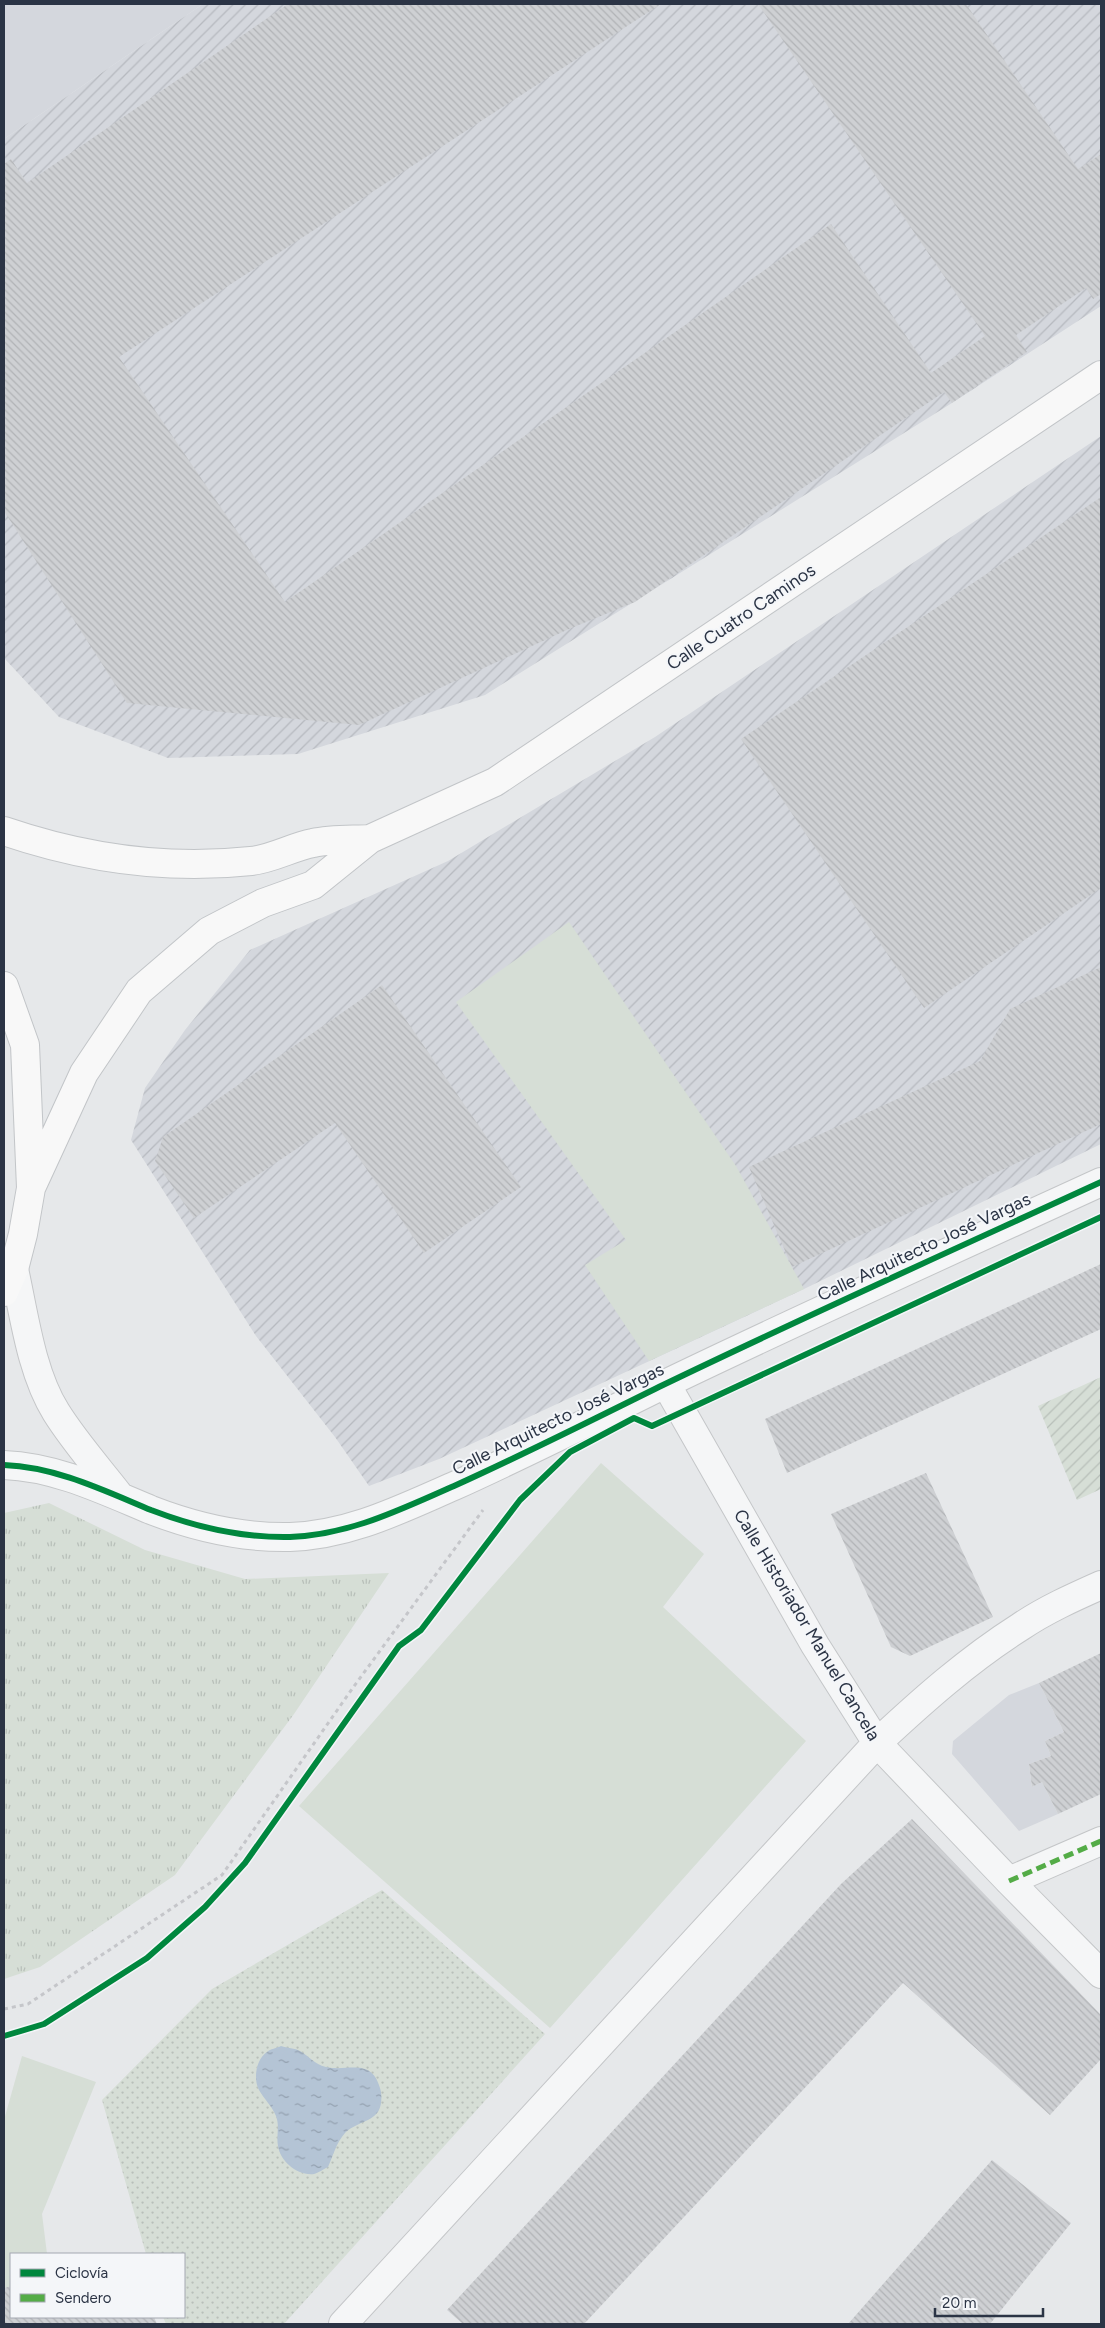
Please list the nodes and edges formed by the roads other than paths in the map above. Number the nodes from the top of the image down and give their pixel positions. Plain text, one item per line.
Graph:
1 (1101, 375) edge
2 (4, 831) edge
3 (370, 839) junction
4 (4, 986) edge
5 (1101, 1182) edge
6 (30, 1188) junction
7 (9, 1280) edge
8 (666, 1384) junction
9 (4, 1465) edge
10 (119, 1495) junction
11 (1101, 1584) edge
12 (877, 1743) junction
13 (1101, 1840) edge
14 (1009, 1881) junction
15 (1101, 1974) edge
16 (343, 2324) edge

1 - 3 main road, Calle Cuatro Caminos
2 - 3 main road, Calle Cuatro Caminos
3 - 6 main road, Calle Cuatro Caminos
4 - 6 main road
5 - 8 street, Calle Arquitecto José Vargas
6 - 7 main road
7 - 10 street
8 - 10 street, Calle Arquitecto José Vargas
8 - 12 street, Calle Historiador Manuel Cancela
9 - 10 street, Calle Arquitecto José Vargas
11 - 12 street
12 - 14 street, Calle Historiador Manuel Cancela
12 - 16 street
13 - 14 street
14 - 15 street, Calle Historiador Manuel Cancela

